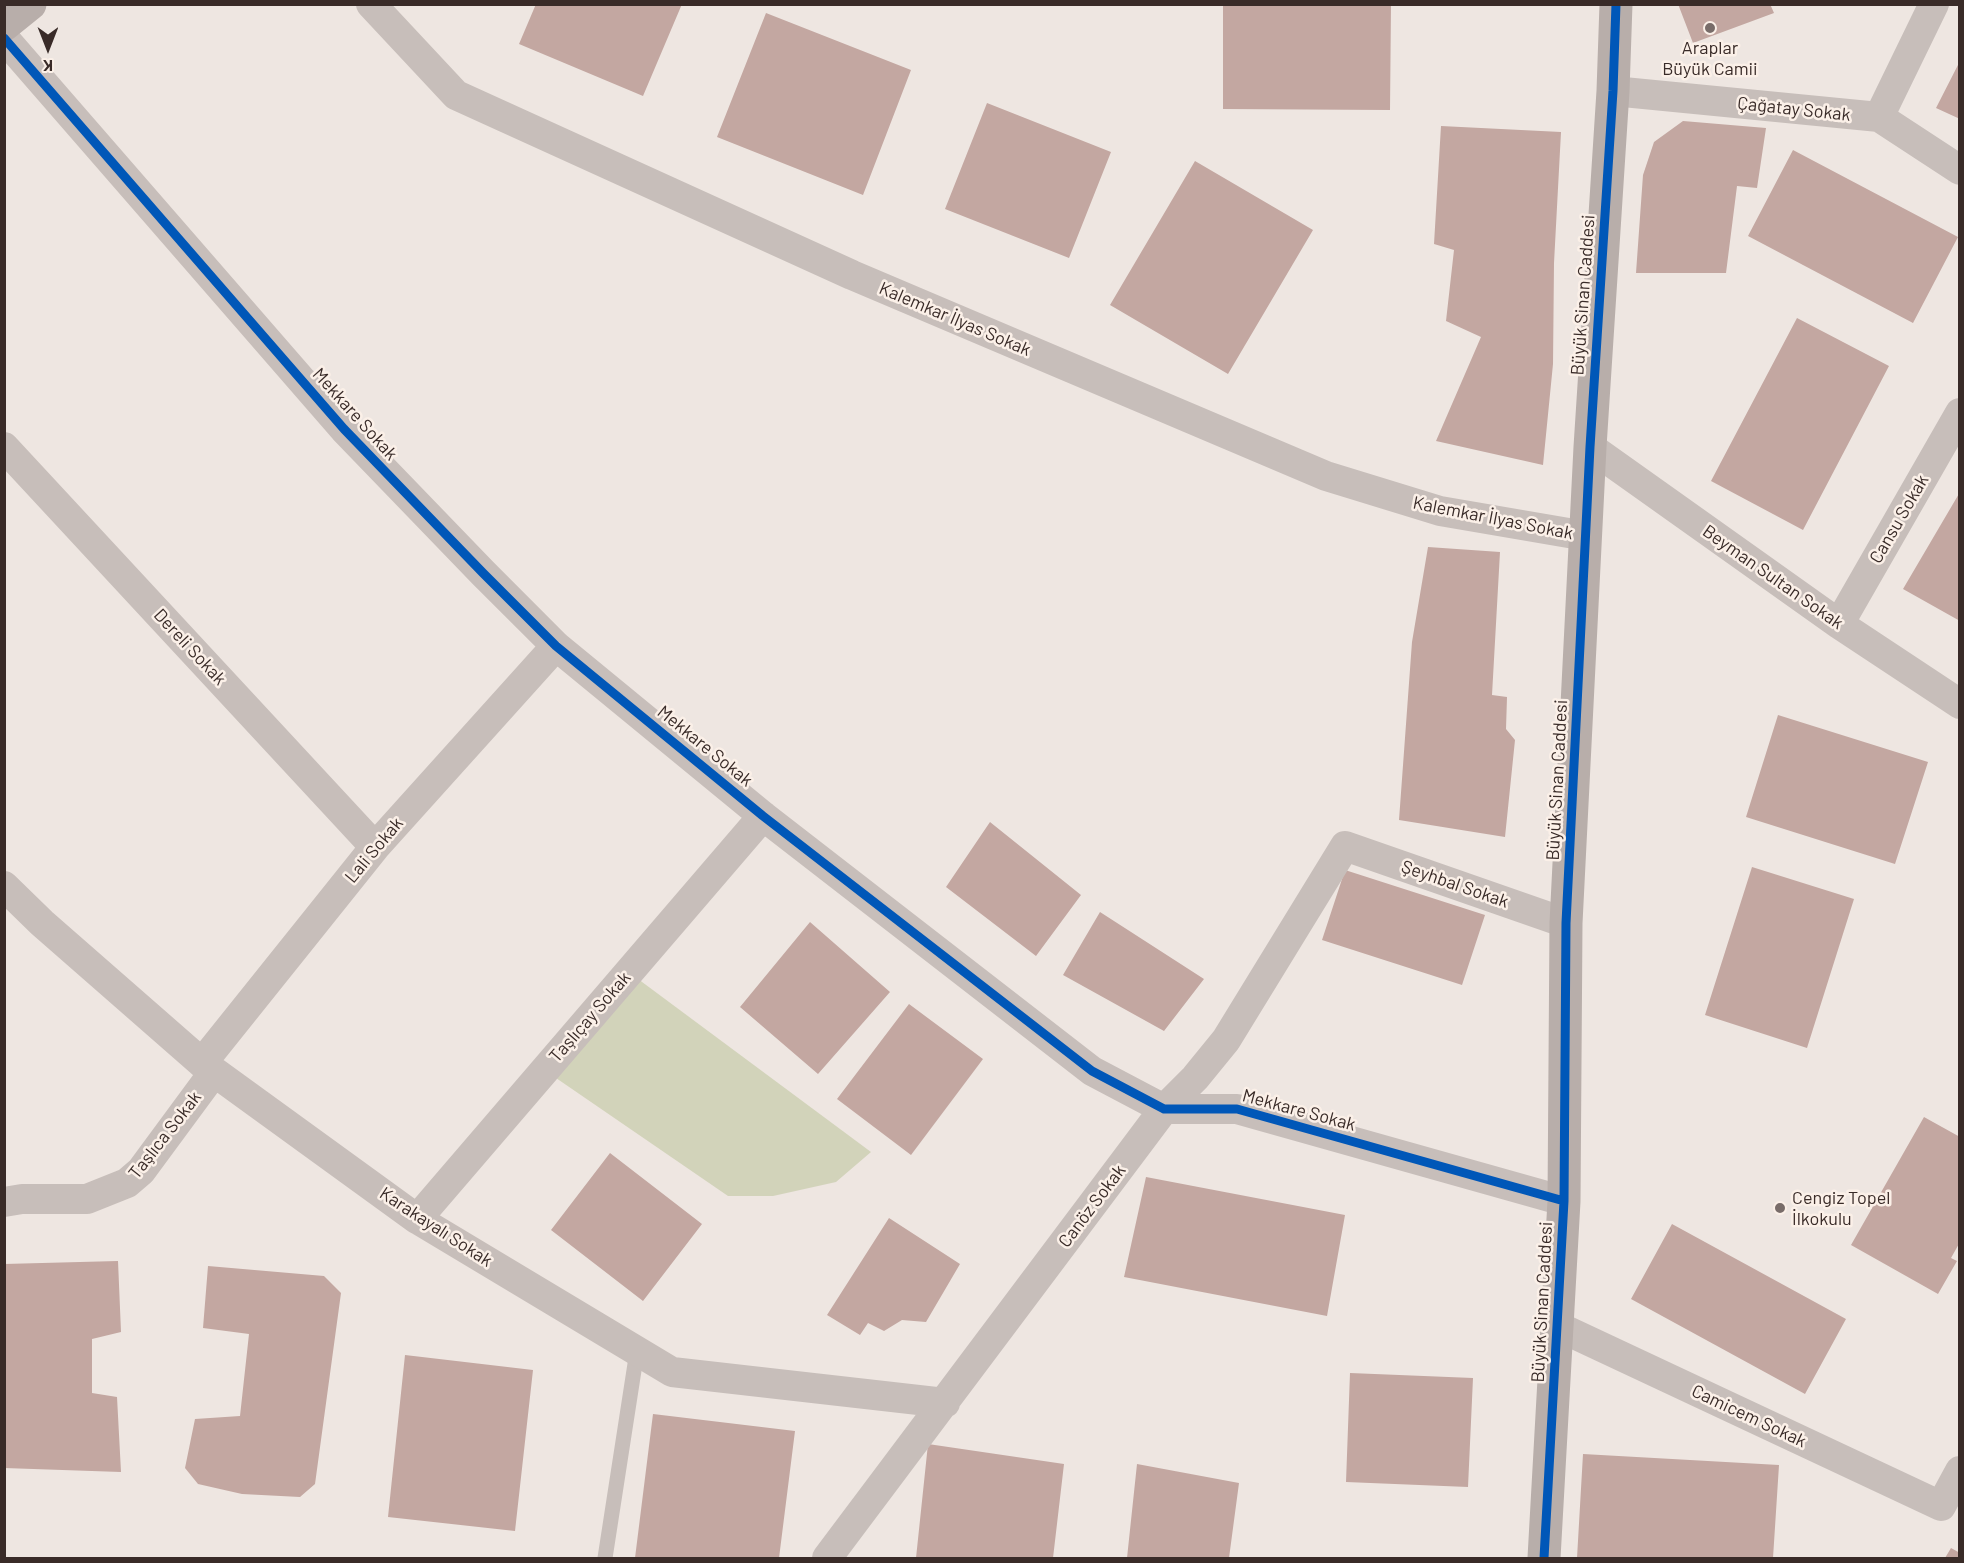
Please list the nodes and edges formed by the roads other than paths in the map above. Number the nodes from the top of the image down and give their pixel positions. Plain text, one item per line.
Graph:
1 (30, 4) edge
2 (371, 4) edge
3 (1616, 4) edge
4 (1934, 4) edge
5 (4, 25) edge
6 (4, 38) edge
7 (1613, 91) junction
8 (1879, 117) junction
9 (1959, 170) edge
10 (1959, 413) edge
11 (4, 447) edge
12 (1590, 447) junction
13 (1586, 536) junction
14 (1839, 624) junction
15 (556, 646) junction
16 (1959, 704) edge
17 (763, 816) junction
18 (1345, 846) joint
19 (375, 847) junction
20 (4, 885) edge
21 (1566, 923) junction
22 (208, 1068) junction
23 (1164, 1109) junction
24 (1564, 1201) junction
25 (4, 1202) edge
26 (417, 1219) junction
27 (1557, 1326) junction
28 (637, 1351) junction
29 (945, 1403) junction
30 (1959, 1471) edge
31 (605, 1558) edge
32 (827, 1558) edge
33 (1544, 1558) edge

1 - 5 street
2 - 13 street, Kalemkar İlyas Sokak
3 - 7 street, Büyük Sinan Caddesi
4 - 8 street
6 - 15 street, Mekkare Sokak
7 - 8 street, Çağatay Sokak
7 - 12 street, Büyük Sinan Caddesi
8 - 9 street, Çağatay Sokak
10 - 14 street, Cansu Sokak
11 - 19 street, Dereli Sokak
12 - 13 street, Büyük Sinan Caddesi
12 - 14 street, Beyman Sultan Sokak
13 - 21 street, Büyük Sinan Caddesi
14 - 16 street, Beyman Sultan Sokak
15 - 17 street, Mekkare Sokak
15 - 19 street, Lali Sokak
17 - 23 street, Mekkare Sokak
17 - 26 street, Taşlıçay Sokak
18 - 21 street, Şeyhbal Sokak
18 - 23 street, Canöz Sokak
19 - 22 street, Lali Sokak
20 - 22 street, Karakayalı Sokak
21 - 24 street, Büyük Sinan Caddesi
22 - 25 street, Taşlıca Sokak
22 - 26 street, Karakayalı Sokak
23 - 24 street, Mekkare Sokak
23 - 29 street, Canöz Sokak
24 - 27 street, Büyük Sinan Caddesi
26 - 28 street, Karakayalı Sokak
27 - 30 street, Camicem Sokak
27 - 33 street, Büyük Sinan Caddesi
28 - 29 street, Karakayalı Sokak
28 - 31 lane
29 - 32 street, Canöz Sokak

